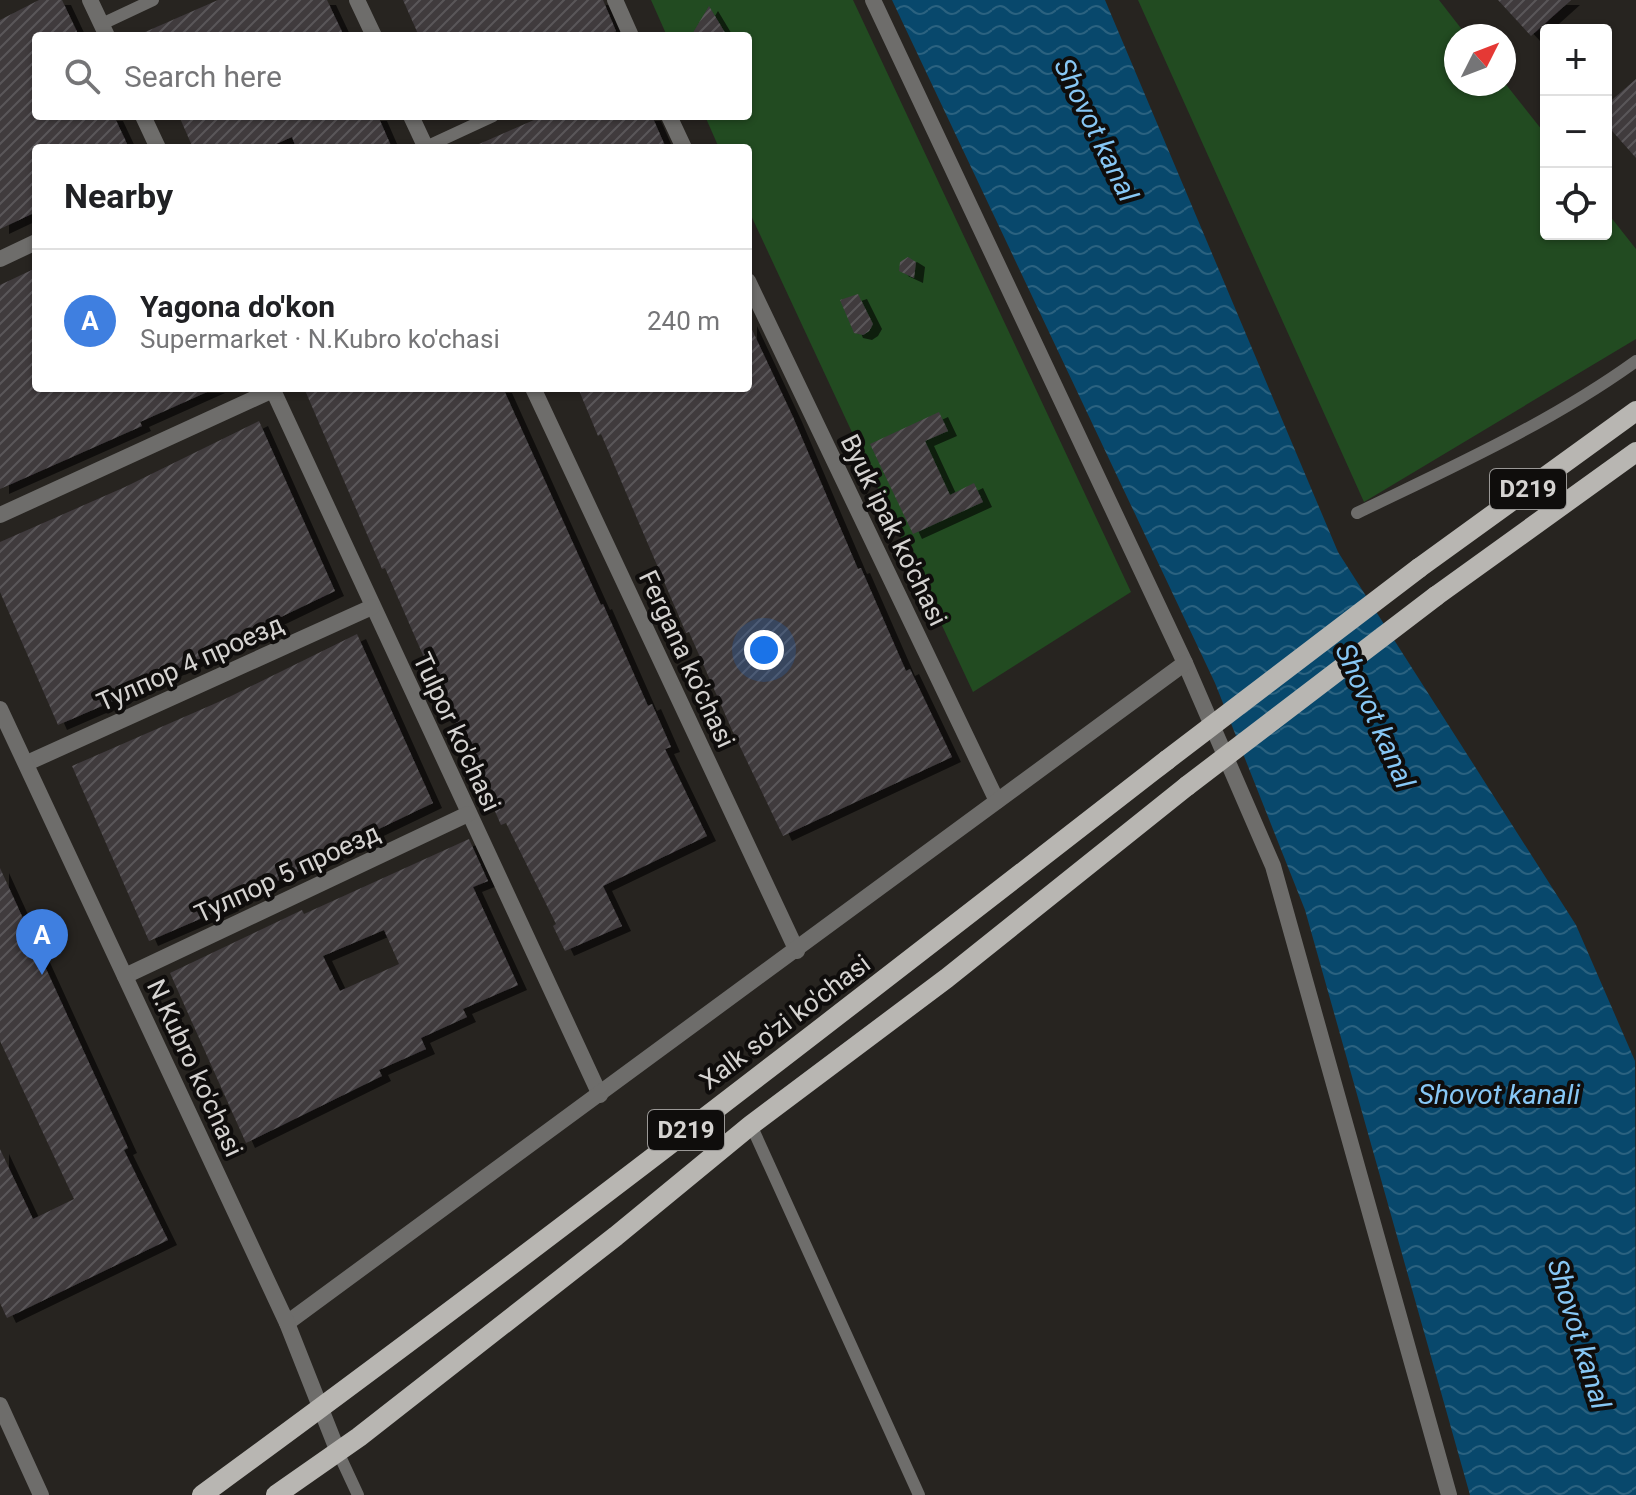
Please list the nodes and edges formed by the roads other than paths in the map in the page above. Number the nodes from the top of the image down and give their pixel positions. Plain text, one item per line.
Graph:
1 (90, 0) edge
2 (153, 0) edge
3 (357, 0) edge
4 (615, 0) edge
5 (873, 0) edge
6 (104, 30) edge
7 (372, 32) edge
8 (629, 32) edge
9 (145, 120) edge
10 (413, 120) edge
11 (484, 120) edge
12 (671, 120) edge
13 (156, 144) edge
14 (425, 144) edge
15 (432, 144) edge
16 (682, 144) edge
17 (32, 244) edge
18 (0, 259) edge
19 (752, 289) edge
20 (1636, 361) edge
21 (266, 392) edge
22 (274, 392) edge
23 (535, 392) edge
24 (1636, 411) edge
25 (1636, 452) edge
26 (1357, 513) dead end
27 (0, 515) edge
28 (372, 607) junction
29 (1185, 663) junction
30 (0, 709) edge
31 (27, 763) junction
32 (997, 801) junction
33 (468, 814) junction
34 (797, 951) junction
35 (125, 976) junction
36 (600, 1095) junction
37 (751, 1125) junction
38 (287, 1323) junction
39 (0, 1405) edge
40 (322, 1408) junction
41 (338, 1452) junction
42 (41, 1495) edge
43 (202, 1495) edge
44 (276, 1495) edge
45 (358, 1495) edge
46 (919, 1495) edge
47 (1449, 1495) edge

1 - 6 street
2 - 6 lane
3 - 7 street
4 - 8 street
5 - 29 street
9 - 13 street
10 - 14 street
11 - 15 lane
12 - 16 street
17 - 18 street
19 - 32 street, Byuk ipak ko'chasi
20 - 26 lane
21 - 27 street
22 - 28 street, Tulpor ko'chasi
23 - 34 street, Fergana ko'chasi
24 - 40 main road, Xalk so'zi ko'chasi / D219, bridge
25 - 37 main road, D219, bridge
28 - 31 street, Тулпор 4 проезд
28 - 33 street, Tulpor ko'chasi
29 - 32 street
29 - 47 street
30 - 31 street, N.Kubro ko'chasi
31 - 35 street, N.Kubro ko'chasi
32 - 34 street
33 - 35 street, Тулпор 5 проезд
33 - 36 street, Tulpor ko'chasi
34 - 36 street
35 - 38 street, N.Kubro ko'chasi
36 - 38 street
37 - 41 main road, D219
37 - 46 lane
38 - 40 street, N.Kubro ko'chasi
39 - 42 street
40 - 41 street, N.Kubro ko'chasi
40 - 43 main road, Xalk so'zi ko'chasi / D219
41 - 44 main road, D219
41 - 45 lane

